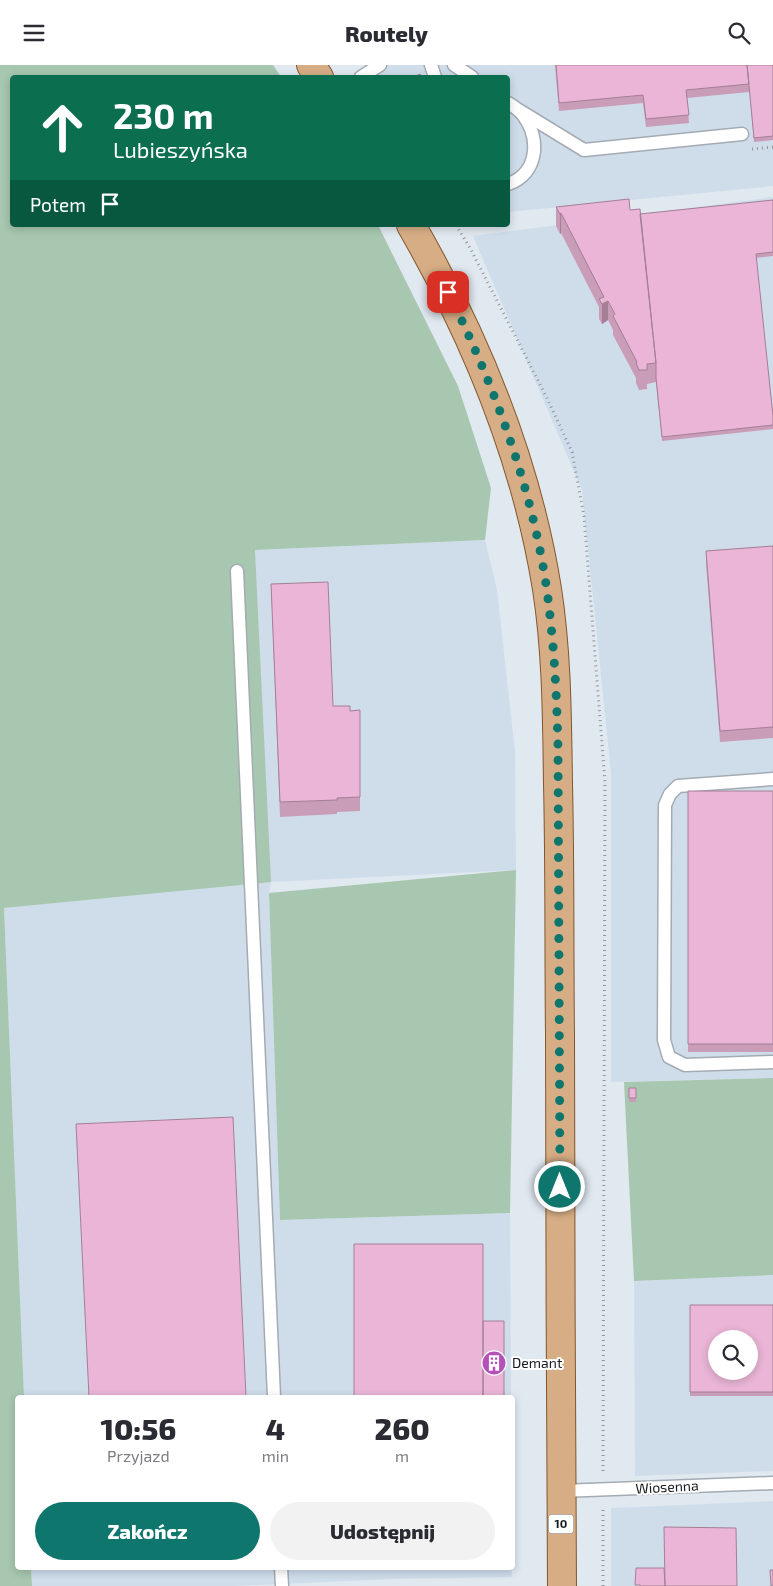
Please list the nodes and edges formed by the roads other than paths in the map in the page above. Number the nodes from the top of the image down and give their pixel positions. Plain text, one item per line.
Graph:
1 (380, 65) edge
2 (363, 75) edge
3 (512, 106) edge
4 (742, 134) dead end
5 (510, 183) edge
6 (412, 227) edge
7 (237, 571) dead end
8 (773, 779) edge
9 (773, 1063) edge
10 (274, 1395) edge
11 (773, 1483) edge
12 (561, 1491) junction
13 (281, 1570) edge
14 (282, 1586) edge
15 (562, 1586) edge

1 - 2 lane
3 - 4 lane
3 - 5 lane
6 - 12 main road, 10
7 - 10 lane
8 - 9 lane
11 - 12 lane, Wiosenna
12 - 15 main road, 10
13 - 14 lane

